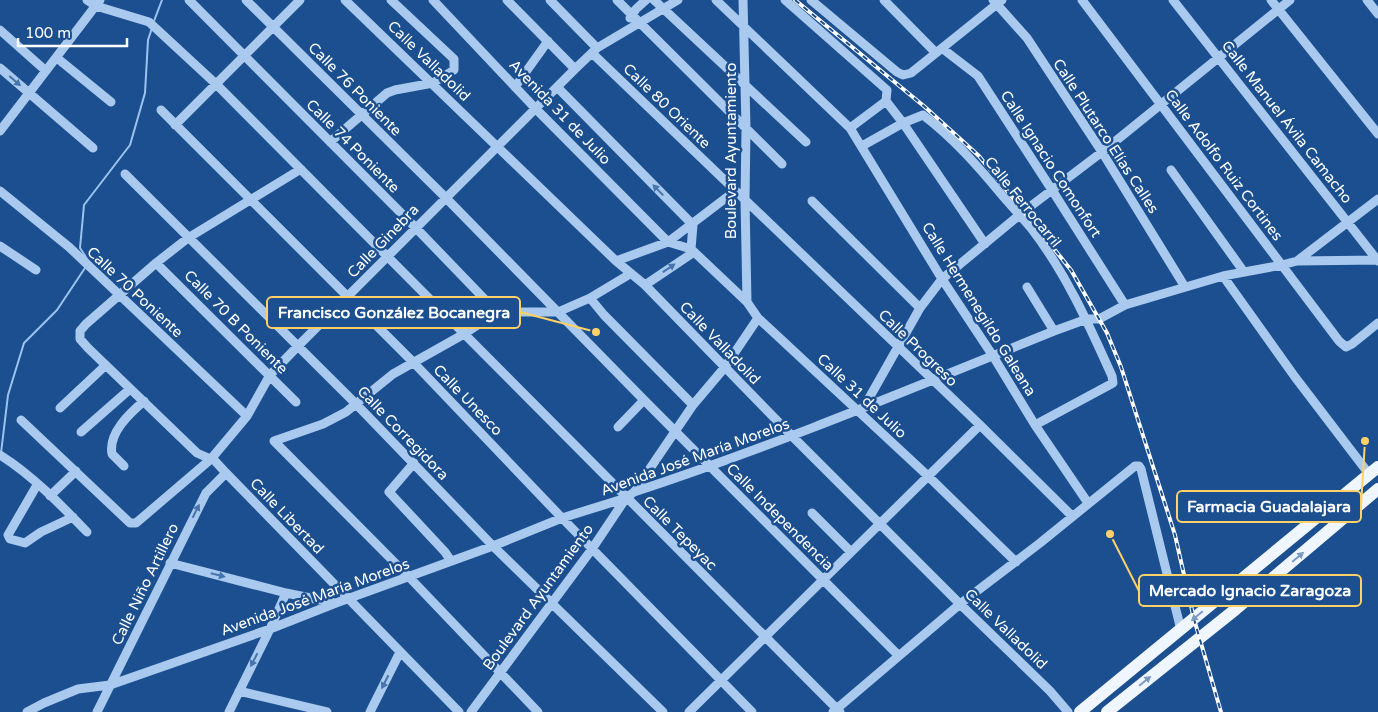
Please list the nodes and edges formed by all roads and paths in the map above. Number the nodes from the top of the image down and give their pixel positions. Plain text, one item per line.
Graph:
1 (87, 0) edge
2 (189, 0) edge
3 (246, 0) edge
4 (300, 0) edge
5 (345, 0) edge
6 (391, 0) edge
7 (433, 0) edge
8 (508, 0) edge
9 (550, 0) edge
10 (617, 0) edge
11 (646, 0) edge
12 (654, 0) edge
13 (678, 0) edge
14 (716, 0) edge
15 (743, 0) edge
16 (785, 0) edge
17 (811, 0) edge
18 (884, 0) edge
19 (1082, 0) edge
20 (1173, 0) edge
21 (1271, 0) edge
22 (1290, 0) edge
23 (1367, 0) edge
24 (997, 1) edge
25 (98, 3) edge
26 (664, 9) junction
27 (1278, 9) junction
28 (1378, 14) edge
29 (632, 15) junction
30 (639, 24) junction
31 (273, 27) junction
32 (743, 27) junction
33 (0, 30) edge
34 (623, 31) junction
35 (548, 41) junction
36 (595, 51) junction
37 (939, 51) junction
38 (244, 57) junction
39 (57, 58) junction
40 (1220, 58) junction
41 (0, 68) edge
42 (575, 68) junction
43 (46, 71) junction
44 (433, 83) junction
45 (216, 84) junction
46 (745, 84) junction
47 (515, 87) junction
48 (557, 87) junction
49 (29, 94) junction
50 (886, 101) junction
51 (111, 102) dead end
52 (1161, 105) junction
53 (535, 108) junction
54 (161, 110) dead end
55 (360, 114) junction
56 (904, 123) junction
57 (175, 125) junction
58 (746, 128) junction
59 (850, 128) junction
60 (0, 131) edge
61 (1378, 134) edge
62 (330, 142) junction
63 (806, 142) dead end
64 (498, 146) junction
65 (862, 146) junction
66 (93, 148) dead end
67 (1102, 152) junction
68 (782, 164) dead end
69 (301, 169) junction
70 (1171, 170) dead end
71 (125, 174) dead end
72 (1052, 190) junction
73 (0, 191) edge
74 (735, 191) junction
75 (445, 197) junction
76 (1378, 199) edge
77 (250, 200) junction
78 (745, 200) junction
79 (812, 201) dead end
80 (1019, 215) junction
81 (1348, 222) junction
82 (692, 224) junction
83 (415, 227) junction
84 (188, 238) junction
85 (668, 242) junction
86 (985, 244) junction
87 (0, 246) edge
88 (692, 250) junction
89 (387, 258) junction
90 (1378, 260) edge
91 (616, 261) junction
92 (1297, 261) junction
93 (156, 263) junction
94 (1282, 266) junction
95 (36, 270) dead end
96 (1244, 272) junction
97 (630, 274) junction
98 (1223, 276) junction
99 (942, 279) junction
100 (645, 285) junction
101 (1026, 287) dead end
102 (1185, 288) junction
103 (119, 296) junction
104 (347, 297) junction
105 (590, 298) junction
106 (746, 302) junction
107 (1124, 305) junction
108 (920, 308) junction
109 (497, 312) junction
110 (558, 312) junction
111 (758, 318) junction
112 (1087, 319) junction
113 (1378, 323) edge
114 (1054, 331) junction
115 (464, 334) junction
116 (298, 346) junction
117 (898, 347) junction
118 (993, 356) junction
119 (414, 363) junction
120 (106, 365) junction
121 (725, 367) junction
122 (270, 375) junction
123 (931, 380) junction
124 (130, 389) junction
125 (644, 400) junction
126 (144, 401) junction
127 (296, 402) dead end
128 (357, 405) junction
129 (693, 405) junction
130 (60, 408) dead end
131 (861, 409) junction
132 (247, 416) junction
133 (21, 420) dead end
134 (980, 425) junction
135 (1035, 425) junction
136 (618, 427) dead end
137 (675, 431) junction
138 (81, 432) dead end
139 (792, 436) junction
140 (0, 454) edge
141 (211, 459) junction
142 (414, 463) junction
143 (124, 466) dead end
144 (710, 467) junction
145 (1374, 470) edge
146 (76, 472) junction
147 (226, 473) junction
148 (928, 476) junction
149 (37, 485) junction
150 (1378, 490) edge
151 (634, 492) junction
152 (50, 496) junction
153 (626, 498) junction
154 (1088, 503) junction
155 (812, 513) dead end
156 (1072, 516) junction
157 (73, 518) junction
158 (562, 518) junction
159 (880, 523) junction
160 (87, 532) dead end
161 (493, 546) junction
162 (592, 548) junction
163 (851, 552) junction
164 (451, 561) junction
165 (1016, 562) junction
166 (170, 563) junction
167 (409, 577) junction
168 (824, 580) junction
169 (286, 593) junction
170 (348, 599) junction
171 (336, 603) junction
172 (551, 604) junction
173 (960, 604) junction
174 (270, 629) junction
175 (1181, 630) junction
176 (764, 638) junction
177 (400, 652) junction
178 (898, 655) junction
179 (500, 673) junction
180 (721, 680) junction
181 (110, 686) junction
182 (239, 691) junction
183 (1092, 707) edge
184 (230, 711) edge
185 (836, 711) edge
186 (26, 712) edge
187 (97, 712) edge
188 (327, 712) edge
189 (370, 712) edge
190 (458, 712) edge
191 (471, 712) edge
192 (538, 712) edge
193 (663, 712) edge
194 (689, 712) edge
195 (752, 712) edge
196 (1068, 712) edge
197 (1080, 712) edge
198 (1107, 712) edge

1 - 25 street
2 - 38 street, Calle 74 Poniente
3 - 31 street, Calle 76 Poniente
4 - 31 street
5 - 44 street, Calle Valladolid
6 - 44 street
7 - 47 street, Avenida 31 de Julio
8 - 35 street
9 - 36 street, Calle 80 Oriente
10 - 29 street
11 - 29 street, Calle Ginebra
12 - 26 street
13 - 26 street, Calle Ginebra
14 - 32 street, Calle Hermenegildo Galeana
15 - 32 street, Boulevard Ayuntamiento
16 - 50 street
17 - 37 street
18 - 37 street, Calle Ignacio Comonfort
19 - 52 street, Calle Adolfo Ruiz Cortines
20 - 40 street, Calle Manuel Ávila Camacho
21 - 27 street
22 - 27 street
23 - 28 street
24 - 37 street
24 - 67 street, Calle Plutarco Elías Calles
25 - 39 street
25 - 45 street
26 - 30 street, Calle Ginebra
26 - 46 street
27 - 40 street
27 - 61 street
29 - 30 street
29 - 34 street, Calle Ginebra
30 - 34 street, Calle Ginebra
30 - 58 street
31 - 38 street
31 - 55 street, Calle 76 Poniente
32 - 46 street, Boulevard Ayuntamiento
32 - 59 street, Calle Hermenegildo Galeana
33 - 43 street
34 - 36 street, Calle Ginebra
35 - 42 street
35 - 47 street
36 - 42 street, Calle Ginebra
36 - 74 street, Calle 80 Oriente
37 - 72 street, Calle Ignacio Comonfort
38 - 45 street
38 - 62 street, Calle 74 Poniente
39 - 43 street
39 - 51 street
40 - 52 street
40 - 81 street, Calle Manuel Ávila Camacho
41 -> 49 street
42 - 48 street, Calle Ginebra
43 - 49 street
44 - 55 street
44 - 64 street, Calle Valladolid
45 - 57 street
45 - 69 street
46 - 58 street, Boulevard Ayuntamiento
46 - 63 street
47 - 53 street, Avenida 31 de Julio
48 - 53 street, Calle Ginebra
82 -> 48 street
49 - 60 street
49 - 66 street
50 - 56 street
50 - 59 street
52 - 67 street
52 - 94 street, Calle Adolfo Ruiz Cortines
53 - 64 street, Calle Ginebra
53 - 85 street, Avenida 31 de Julio
54 - 57 street, Calle Unesco
55 - 62 street
55 - 75 street, Calle 76 Poniente
56 - 65 street
56 - 80 street, Calle Ferrocarril
56 - 86 street
57 - 77 street, Calle Unesco
58 - 68 street
58 - 78 street, Boulevard Ayuntamiento
59 - 65 street, Calle Hermenegildo Galeana
62 - 83 street, Calle 74 Poniente
64 - 75 street, Calle Ginebra
64 - 91 street, Calle Valladolid
65 - 99 street, Calle Hermenegildo Galeana
67 - 72 street
67 - 102 street, Calle Plutarco Elías Calles
69 - 77 street
69 - 89 street
70 - 96 street
71 - 84 street, Calle Corregidora
72 - 80 street
72 - 107 street, Calle Ignacio Comonfort
73 - 103 street, Calle 70 Poniente
74 - 78 street, Calle 80 Oriente
74 - 82 street
75 - 83 street, Calle Ginebra
75 - 110 street, Calle 76 Poniente
76 - 81 street
77 - 84 street
77 - 104 street, Calle Unesco
78 - 106 street, Boulevard Ayuntamiento
78 - 117 street, Calle Progreso
79 - 108 street
80 - 86 street
80 - 112 street, Calle Ferrocarril
81 - 90 street, Calle Manuel Ávila Camacho
81 - 92 street
82 - 85 street
82 - 88 street
83 - 89 street, Calle Ginebra
83 - 109 street, Calle 74 Poniente
84 - 93 street
84 - 116 street, Calle Corregidora
85 - 88 street, Calle 31 de Julio
85 - 91 street
86 - 99 street
87 - 95 street
100 -> 88 street
88 - 106 street, Calle 31 de Julio
89 - 104 street, Calle Ginebra
89 - 115 street, Calle Tepeyac
90 - 92 street, Avenida José María Morelos
91 - 97 street, Calle Valladolid
92 - 94 street, Avenida José María Morelos
93 - 103 street
93 - 122 street, Calle 70 B Poniente
94 - 96 street, Avenida José María Morelos
94 - 113 street, Calle Adolfo Ruiz Cortines
96 - 98 street, Avenida José María Morelos
97 - 100 street, Calle Valladolid
97 - 105 street
98 - 102 street, Avenida José María Morelos
98 - 145 street
99 - 108 street
99 - 118 street, Calle Hermenegildo Galeana
100 - 121 street, Calle Valladolid
101 - 114 street
102 - 107 street, Avenida José María Morelos
103 - 120 street, Calle Libertad
103 - 132 street, Calle 70 Poniente
104 - 116 street, Calle Ginebra
104 - 119 street, Calle Unesco
105 - 110 street
105 - 129 street
106 - 111 street, Calle 31 de Julio
107 - 112 street, Avenida José María Morelos
108 - 117 street
109 - 110 street
109 - 115 street
110 - 125 street, Calle Independencia
111 - 121 street
111 - 131 street, Calle 31 de Julio
112 - 114 street, Avenida José María Morelos
112 - 135 street, Calle Ferrocarril
114 - 118 street, Avenida José María Morelos
115 - 119 street
115 - 153 street, Calle Tepeyac
116 - 122 street, Calle Ginebra
116 - 128 street, Calle Corregidora
117 - 123 street, Calle Progreso
117 - 131 street
118 - 123 street, Avenida José María Morelos
118 - 135 street, Calle Hermenegildo Galeana
119 - 128 street
119 - 158 street, Calle Unesco
120 - 124 street, Calle Libertad
120 - 130 street
121 - 129 street
121 - 139 street, Calle Valladolid
122 - 127 street, Calle 70 B Poniente
122 - 132 street, Calle Ginebra
123 - 131 street, Avenida José María Morelos
123 - 134 street, Calle Progreso
124 - 126 street, Calle Libertad
124 - 138 street
125 - 136 street
125 - 137 street, Calle Independencia
126 - 141 street, Calle Libertad
126 - 143 street
128 - 142 street, Calle Corregidora
128 - 167 street
129 - 137 street
131 - 139 street, Avenida José María Morelos
131 - 148 street, Calle 31 de Julio
132 - 141 street, Calle Ginebra
133 - 146 street
134 - 148 street
134 - 156 street, Calle Progreso
135 - 154 street, Calle Hermenegildo Galeana
137 - 144 street, Calle Independencia
137 - 151 street
139 - 144 street, Avenida José María Morelos
139 - 159 street, Calle Valladolid
140 - 149 street
141 - 146 street, Calle Ginebra
141 - 147 street, Calle Libertad
142 - 161 street, Calle Corregidora
142 - 164 street
144 - 151 street, Avenida José María Morelos
144 - 168 street, Calle Independencia
145 -> 175 main road
146 - 152 street
166 -> 147 street, Calle Niño Artillero
147 - 170 street, Calle Libertad
148 - 159 street
148 - 165 street, Calle 31 de Julio
149 - 152 street
149 - 157 street
198 -> 150 main road
151 - 153 street, Avenida José María Morelos
152 - 157 street
153 - 158 street, Avenida José María Morelos
153 - 162 street, Boulevard Ayuntamiento
153 - 176 street, Calle Tepeyac
154 - 156 street
154 - 175 street
155 - 163 street
156 - 165 street
157 - 160 street
158 - 161 street, Avenida José María Morelos
158 - 162 street, Calle Unesco
159 - 163 street
159 - 173 street, Calle Valladolid
161 - 164 street, Avenida José María Morelos
161 - 172 street, Calle Corregidora
162 - 172 street, Boulevard Ayuntamiento
162 - 180 street, Calle Unesco
163 - 168 street
164 - 167 street, Avenida José María Morelos
165 - 173 street
166 -> 169 street
166 - 181 street, Calle Niño Artillero
167 - 170 street, Avenida José María Morelos
167 - 179 street
168 - 176 street
168 - 178 street, Calle Independencia
169 - 171 street
169 - 174 street
170 - 171 street, Avenida José María Morelos
170 - 177 street, Calle Libertad
171 - 174 street, Avenida José María Morelos
172 - 179 street, Boulevard Ayuntamiento
172 - 193 street, Calle Corregidora
173 - 178 street
173 - 196 street, Calle Valladolid
174 - 181 street, Avenida José María Morelos
174 -> 182 street
175 - 183 main road
176 - 180 street
176 - 185 street, Calle Tepeyac
177 -> 189 street
177 - 190 street, Calle Libertad
178 - 185 street
179 - 191 street, Boulevard Ayuntamiento
179 - 192 street
180 - 194 street
180 - 195 street, Calle Unesco
181 - 186 street, Avenida José María Morelos
181 - 187 street, Calle Niño Artillero
182 - 184 street
182 - 188 street
183 - 197 main road

